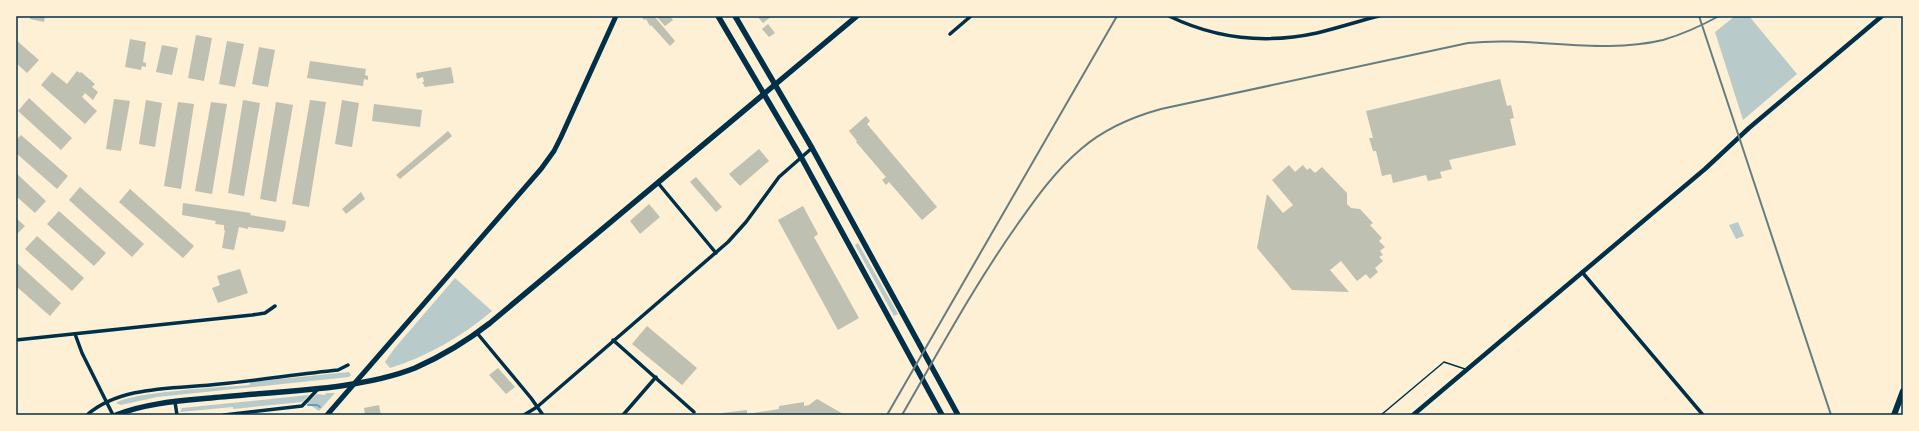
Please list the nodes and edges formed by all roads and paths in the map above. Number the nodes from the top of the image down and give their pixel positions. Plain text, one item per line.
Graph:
1 (616, 16) edge
2 (718, 16) edge
3 (735, 16) edge
4 (857, 16) edge
5 (971, 16) edge
6 (1169, 16) edge
7 (1379, 16) edge
8 (1882, 16) edge
9 (950, 34) dead end
10 (775, 85) junction
11 (764, 94) junction
12 (812, 148) junction
13 (800, 158) junction
14 (658, 183) junction
15 (716, 253) junction
16 (1582, 272) junction
17 (275, 306) dead end
18 (477, 333) junction
19 (75, 334) junction
20 (16, 340) edge
21 (614, 340) junction
22 (348, 365) dead end
23 (1466, 369) junction
24 (656, 377) junction
25 (356, 382) junction
26 (321, 387) junction
27 (1903, 391) edge
28 (106, 402) junction
29 (175, 402) junction
30 (537, 406) junction
31 (694, 412) dead end
32 (86, 415) edge
33 (113, 415) edge
34 (116, 415) edge
35 (177, 415) edge
36 (224, 415) edge
37 (327, 415) edge
38 (524, 415) edge
39 (543, 415) edge
40 (623, 415) edge
41 (942, 415) edge
42 (958, 415) edge
43 (1381, 415) edge
44 (1412, 415) edge
45 (1703, 415) edge
46 (1894, 415) edge

1 - 25 main road
2 - 11 main road
3 - 10 main road
4 - 10 main road
5 - 9 street
6 - 7 street
8 - 16 street
10 - 11 main road
10 - 12 main road
11 - 13 main road
11 - 14 main road
12 - 13 street
12 - 42 main road
13 - 15 street
13 - 41 main road
14 - 15 street
14 - 18 main road
15 - 21 street
16 - 23 street
16 - 45 street
17 - 19 street
18 - 25 main road
18 - 30 street
19 - 20 street
19 - 28 street
21 - 24 street
21 - 30 street
22 - 28 street
23 - 43 lane
23 - 44 street
24 - 31 street
24 - 40 street
25 - 26 main road
25 - 37 main road
26 - 29 main road
26 - 36 street
27 - 46 highway
28 - 32 street
28 - 33 street
29 - 34 main road
29 - 35 street
30 - 38 street
30 - 39 street

